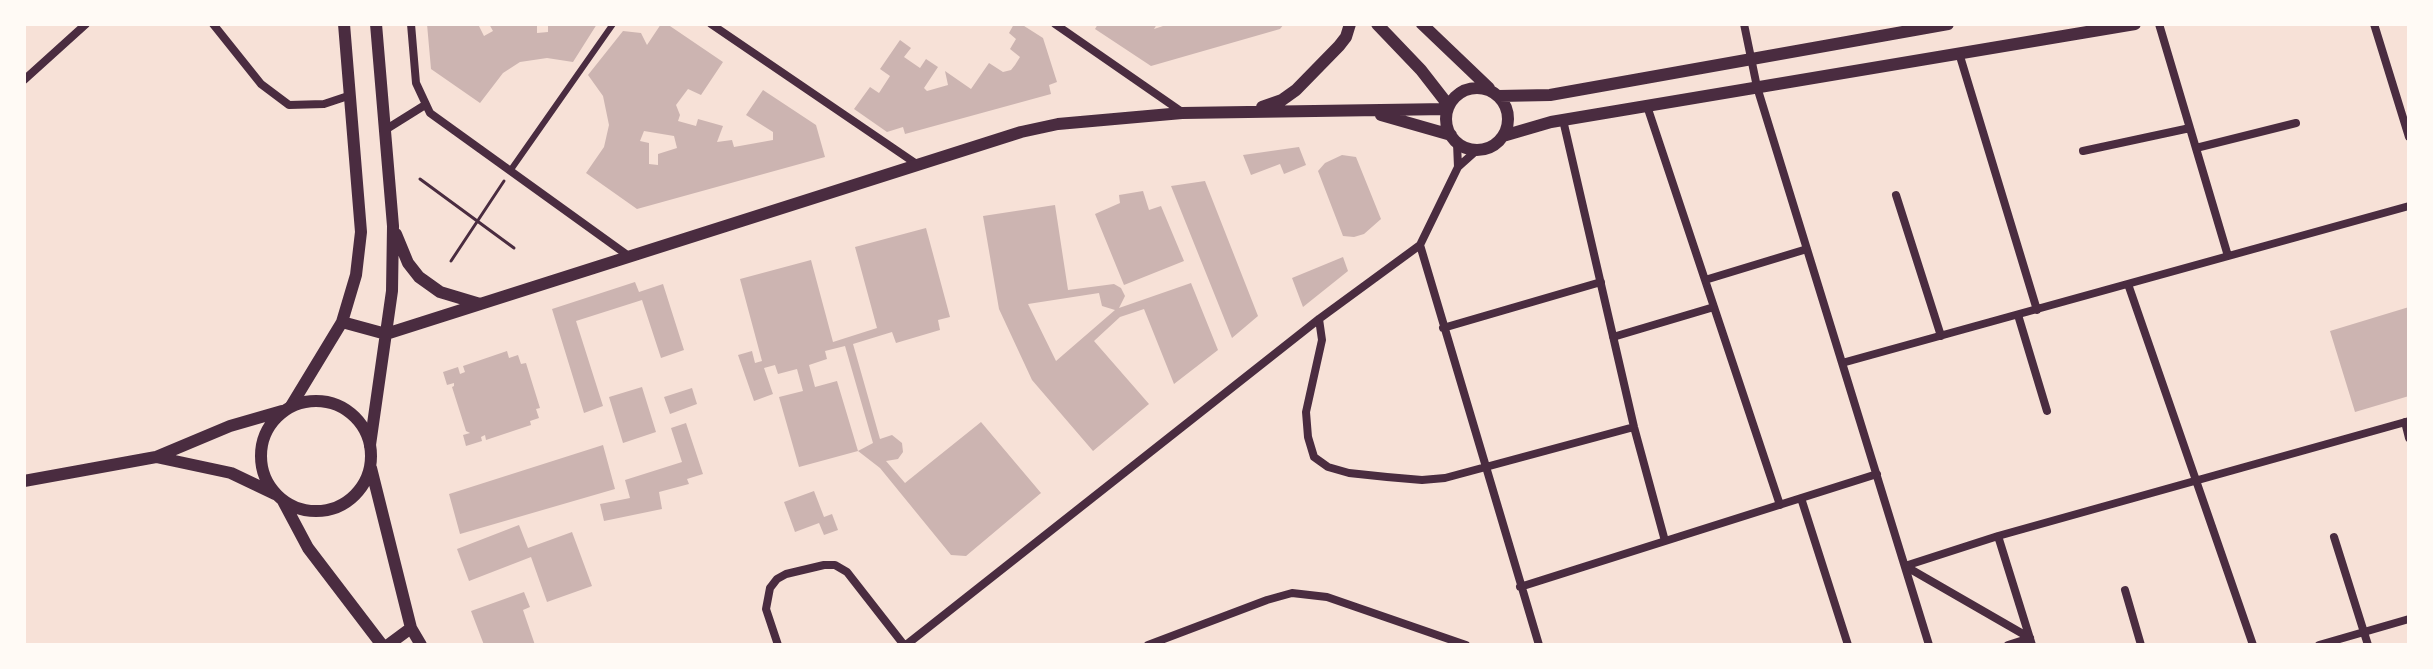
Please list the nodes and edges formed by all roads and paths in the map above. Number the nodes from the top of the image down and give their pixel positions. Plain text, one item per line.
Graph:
1 (86, 24) edge
2 (213, 24) edge
3 (344, 24) edge
4 (376, 24) edge
5 (411, 24) edge
6 (613, 24) edge
7 (711, 24) edge
8 (1055, 24) edge
9 (1077, 24) edge
10 (1350, 24) edge
11 (1377, 24) edge
12 (1422, 24) edge
13 (1744, 24) edge
14 (1948, 24) edge
15 (2135, 24) edge
16 (2159, 24) edge
17 (2374, 24) edge
18 (2094, 27) edge
19 (1070, 35) junction
20 (1959, 53) junction
21 (1750, 59) junction
22 (24, 80) edge
23 (1757, 87) junction
24 (1495, 93) junction
25 (348, 96) junction
26 (425, 105) junction
27 (1647, 106) junction
28 (1448, 107) junction
29 (1245, 111) junction
30 (1370, 112) junction
31 (1182, 113) junction
32 (1563, 120) junction
33 (2296, 123) dead end
34 (2190, 128) junction
35 (385, 130) junction
36 (1503, 136) junction
37 (2409, 137) edge
38 (1454, 139) junction
39 (2196, 148) junction
40 (1477, 150) junction
41 (2083, 151) dead end
42 (918, 165) junction
43 (1458, 167) junction
44 (510, 171) junction
45 (420, 179) dead end
46 (1896, 195) dead end
47 (2409, 206) edge
48 (477, 221) junction
49 (393, 226) junction
50 (1420, 245) junction
51 (514, 248) dead end
52 (1807, 249) junction
53 (2228, 256) junction
54 (631, 258) junction
55 (451, 261) dead end
56 (1705, 280) junction
57 (1601, 282) junction
58 (2128, 284) junction
59 (480, 304) junction
60 (1714, 307) junction
61 (2037, 310) junction
62 (2018, 315) junction
63 (1319, 319) junction
64 (342, 322) junction
65 (1443, 328) junction
66 (386, 334) junction
67 (1941, 336) junction
68 (1613, 337) junction
69 (1842, 363) junction
70 (288, 408) junction
71 (2047, 411) dead end
72 (2407, 421) edge
73 (1634, 427) junction
74 (2409, 438) edge
75 (370, 445) junction
76 (156, 457) junction
77 (370, 466) junction
78 (1485, 468) junction
79 (1877, 474) junction
80 (24, 481) edge
81 (2197, 481) junction
82 (279, 498) junction
83 (1801, 498) junction
84 (1780, 505) junction
85 (1998, 536) junction
86 (2334, 537) dead end
87 (1665, 541) junction
88 (1905, 566) junction
89 (1520, 587) junction
90 (2125, 590) dead end
91 (2409, 619) edge
92 (411, 628) junction
93 (2365, 633) junction
94 (2031, 642) edge
95 (382, 645) edge
96 (388, 645) edge
97 (421, 645) edge
98 (778, 645) edge
99 (905, 645) edge
100 (1148, 645) edge
101 (1466, 645) edge
102 (1539, 645) edge
103 (1848, 645) edge
104 (1929, 645) edge
105 (2008, 645) edge
106 (2141, 645) edge
107 (2253, 645) edge
108 (2319, 645) edge
109 (2368, 645) edge

1 - 22 street
2 - 25 street
3 - 25 main road
4 - 35 main road
5 - 26 street
6 - 44 street
7 - 42 street
8 - 19 street
9 - 19 street
10 - 29 main road
11 - 28 main road
12 - 24 main road
13 - 21 street
14 - 21 main road
15 - 18 main road
16 - 34 street
17 - 37 street
18 - 20 main road
19 - 31 street
20 - 23 main road
20 - 61 street
21 - 23 street
21 - 24 main road
23 - 27 main road
23 - 52 street
24 - 28 main road
24 - 36 main road
25 - 64 main road
26 - 35 street
26 - 44 street
27 - 32 main road
27 - 56 street
28 - 30 main road
28 - 38 main road
29 - 30 main road
29 - 31 main road
30 - 38 main road
31 - 42 main road
32 - 36 main road
32 - 57 street
33 - 39 street
34 - 39 street
34 - 41 street
35 - 49 main road
36 - 40 main road
38 - 40 main road
38 - 43 street
39 - 53 street
40 - 43 street
42 - 54 main road
43 - 50 street
44 - 48 path
44 - 54 street
45 - 48 path
46 - 67 street
47 - 53 street
48 - 51 path
48 - 55 path
49 - 59 main road
49 - 66 main road
50 - 63 street
50 - 65 street
52 - 56 street
52 - 69 street
53 - 58 street
54 - 59 main road
56 - 60 street
57 - 65 street
57 - 68 street
58 - 61 street
58 - 81 street
59 - 66 main road
60 - 68 street
60 - 84 street
61 - 62 street
62 - 67 street
62 - 71 street
63 - 78 street
63 - 99 street
64 - 66 main road
64 - 70 main road
65 - 78 street
66 - 75 main road
67 - 69 street
68 - 73 street
69 - 79 street
70 - 75 main road
70 - 76 main road
70 - 82 main road
72 - 74 street
72 - 81 street
73 - 78 street
73 - 87 street
75 - 77 main road
76 - 80 main road
76 - 82 main road
77 - 82 main road
77 - 92 main road
78 - 89 street
79 - 83 street
79 - 88 street
81 - 85 street
81 - 107 street
82 - 95 main road
83 - 84 street
83 - 103 street
84 - 87 street
85 - 88 street
85 - 94 street
86 - 93 street
87 - 89 street
88 - 94 street
88 - 104 street
89 - 102 street
90 - 106 street
91 - 93 street
92 - 96 main road
92 - 97 main road
93 - 108 street
93 - 109 street
94 - 105 street
98 - 99 street
100 - 101 street

